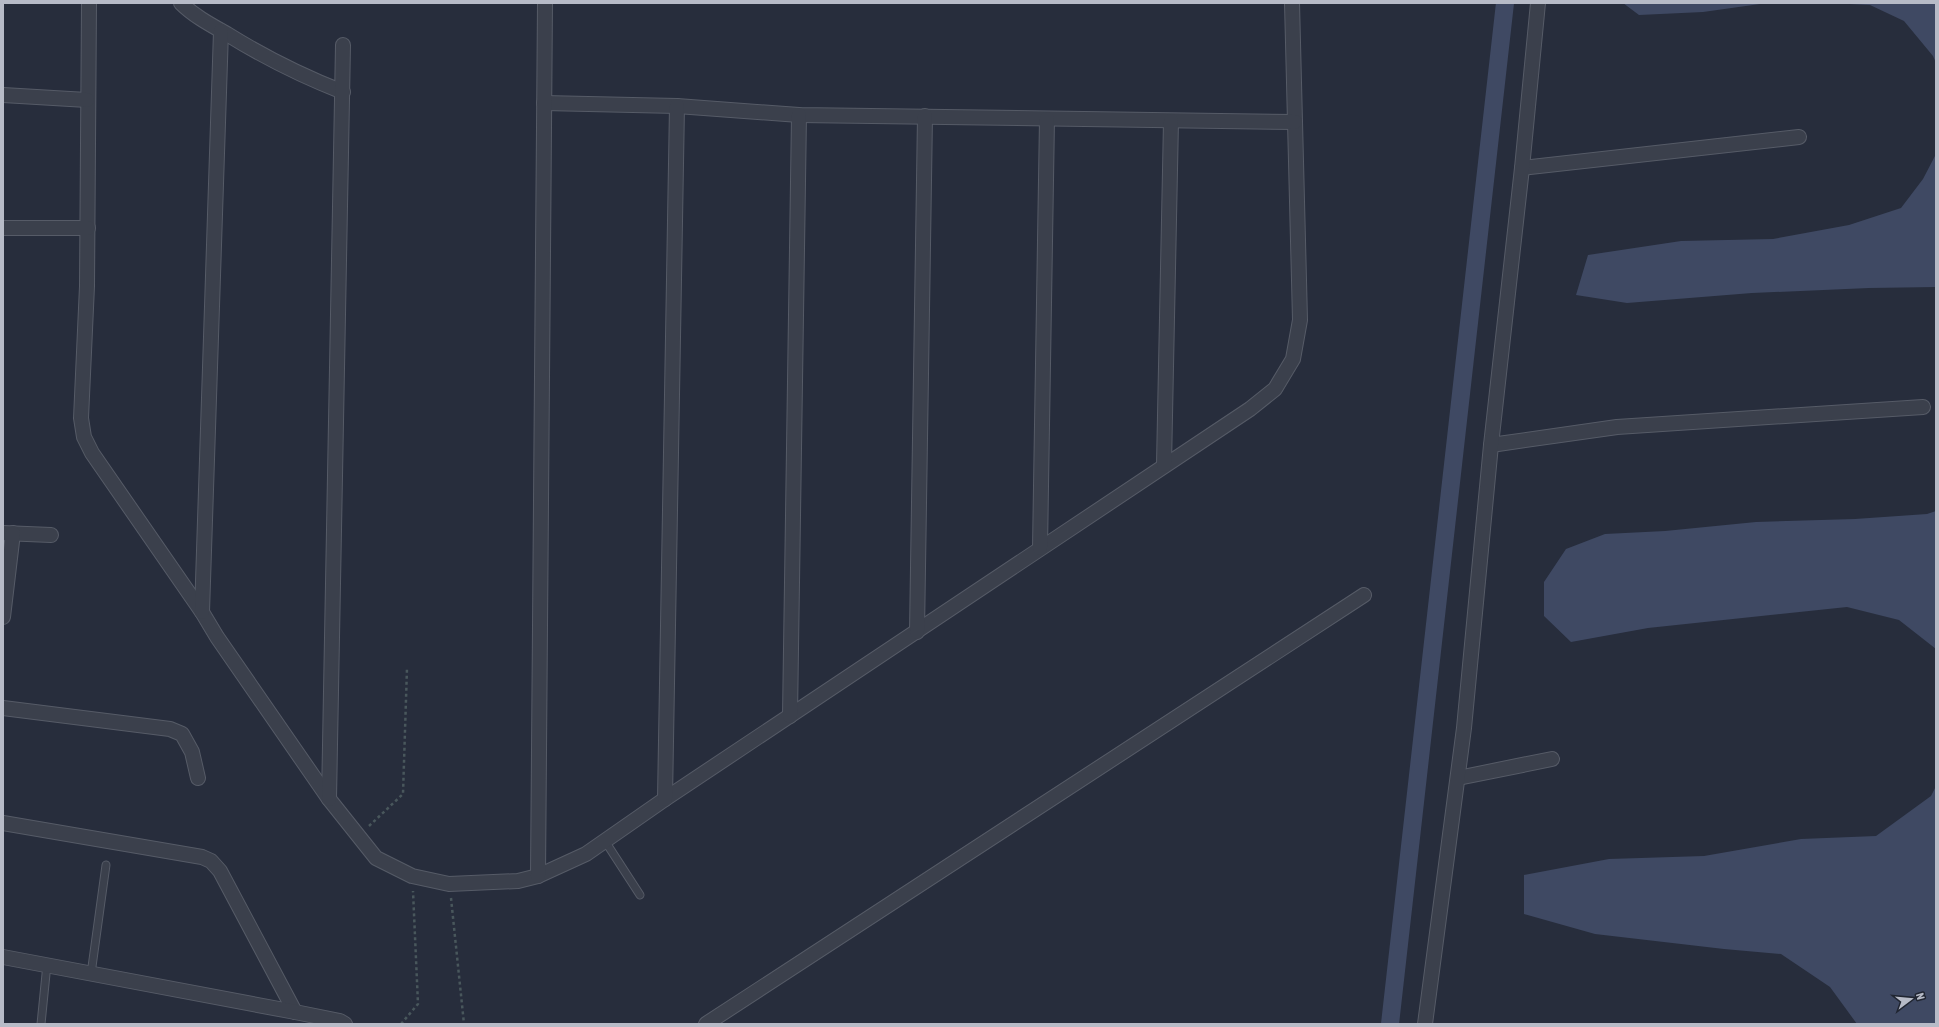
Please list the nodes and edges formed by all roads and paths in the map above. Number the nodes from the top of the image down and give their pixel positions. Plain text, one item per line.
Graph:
1 (89, 3) edge
2 (181, 3) edge
3 (545, 3) edge
4 (1292, 3) edge
5 (1538, 3) edge
6 (221, 31) junction
7 (343, 45) dead end
8 (343, 92) junction
9 (3, 95) edge
10 (87, 100) junction
11 (544, 103) junction
12 (677, 106) junction
13 (799, 115) junction
14 (925, 116) junction
15 (1047, 119) junction
16 (1171, 121) junction
17 (1296, 122) junction
18 (1800, 137) dead end
19 (1522, 168) junction
20 (3, 228) edge
21 (88, 228) junction
22 (1923, 407) dead end
23 (1491, 446) junction
24 (1164, 465) junction
25 (8, 533) edge
26 (51, 535) dead end
27 (1040, 548) junction
28 (1364, 595) dead end
29 (202, 612) junction
30 (3, 617) edge
31 (917, 632) junction
32 (407, 668) dead end
33 (3, 708) edge
34 (790, 716) junction
35 (1552, 760) dead end
36 (198, 778) dead end
37 (1458, 778) junction
38 (329, 799) junction
39 (665, 799) junction
40 (3, 823) edge
41 (358, 836) junction
42 (605, 841) junction
43 (106, 865) dead end
44 (412, 876) junction
45 (538, 876) junction
46 (449, 884) junction
47 (640, 895) dead end
48 (3, 957) edge
49 (47, 964) junction
50 (91, 974) junction
51 (295, 1012) junction
52 (41, 1024) edge
53 (345, 1024) edge
54 (401, 1024) edge
55 (464, 1024) edge
56 (706, 1024) edge
57 (1425, 1024) edge

1 - 10 street
2 - 6 street
3 - 11 street
4 - 17 street
5 - 19 street
6 - 8 street
6 - 29 street
7 - 8 street
8 - 38 street
9 - 10 street
10 - 21 street
11 - 12 street
11 - 45 street
12 - 13 street
12 - 39 street
13 - 14 street
13 - 34 street
14 - 15 street
14 - 31 street
15 - 16 street
15 - 27 street
16 - 17 street
16 - 24 street
17 - 24 street
18 - 19 street
19 - 23 street
20 - 21 street
21 - 29 street
22 - 23 street
23 - 37 street
24 - 27 street
25 - 26 street
25 - 30 street
27 - 31 street
28 - 56 street
29 - 38 street
31 - 34 street
32 - 41 path
33 - 36 street
34 - 39 street
35 - 37 street
37 - 57 street
38 - 41 street
39 - 42 street
40 - 51 street
41 - 44 street
42 - 45 street
42 - 47 lane
43 - 50 lane
44 - 46 street
44 - 54 path
45 - 46 street
46 - 55 path
48 - 49 street
49 - 50 street
49 - 52 lane
50 - 51 street
51 - 53 street

